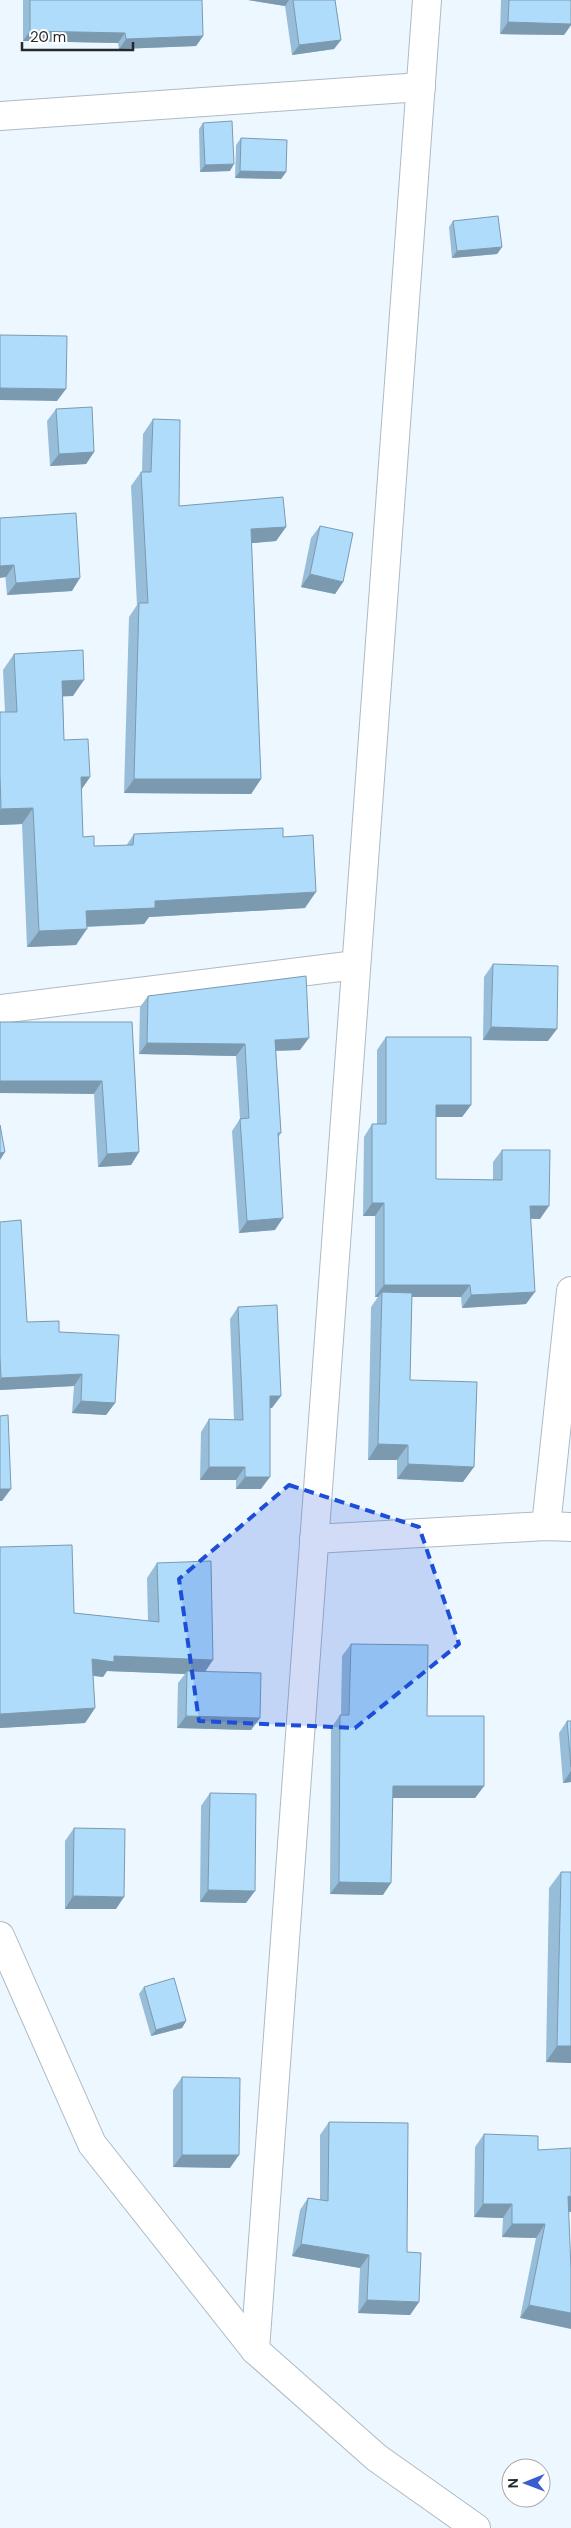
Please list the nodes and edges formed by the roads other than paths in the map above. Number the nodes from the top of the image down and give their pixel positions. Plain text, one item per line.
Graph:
1 (427, 0) edge
2 (421, 87) junction
3 (0, 116) edge
4 (356, 965) junction
5 (0, 1009) edge
6 (571, 1291) edge
7 (558, 1527) edge
8 (314, 1539) junction
9 (0, 1936) edge
10 (255, 2350) junction
11 (476, 2528) edge

1 - 2 street
2 - 3 street
2 - 4 street
4 - 5 street
4 - 8 street
6 - 7 street
7 - 8 street
8 - 10 street
9 - 10 street
10 - 11 street

